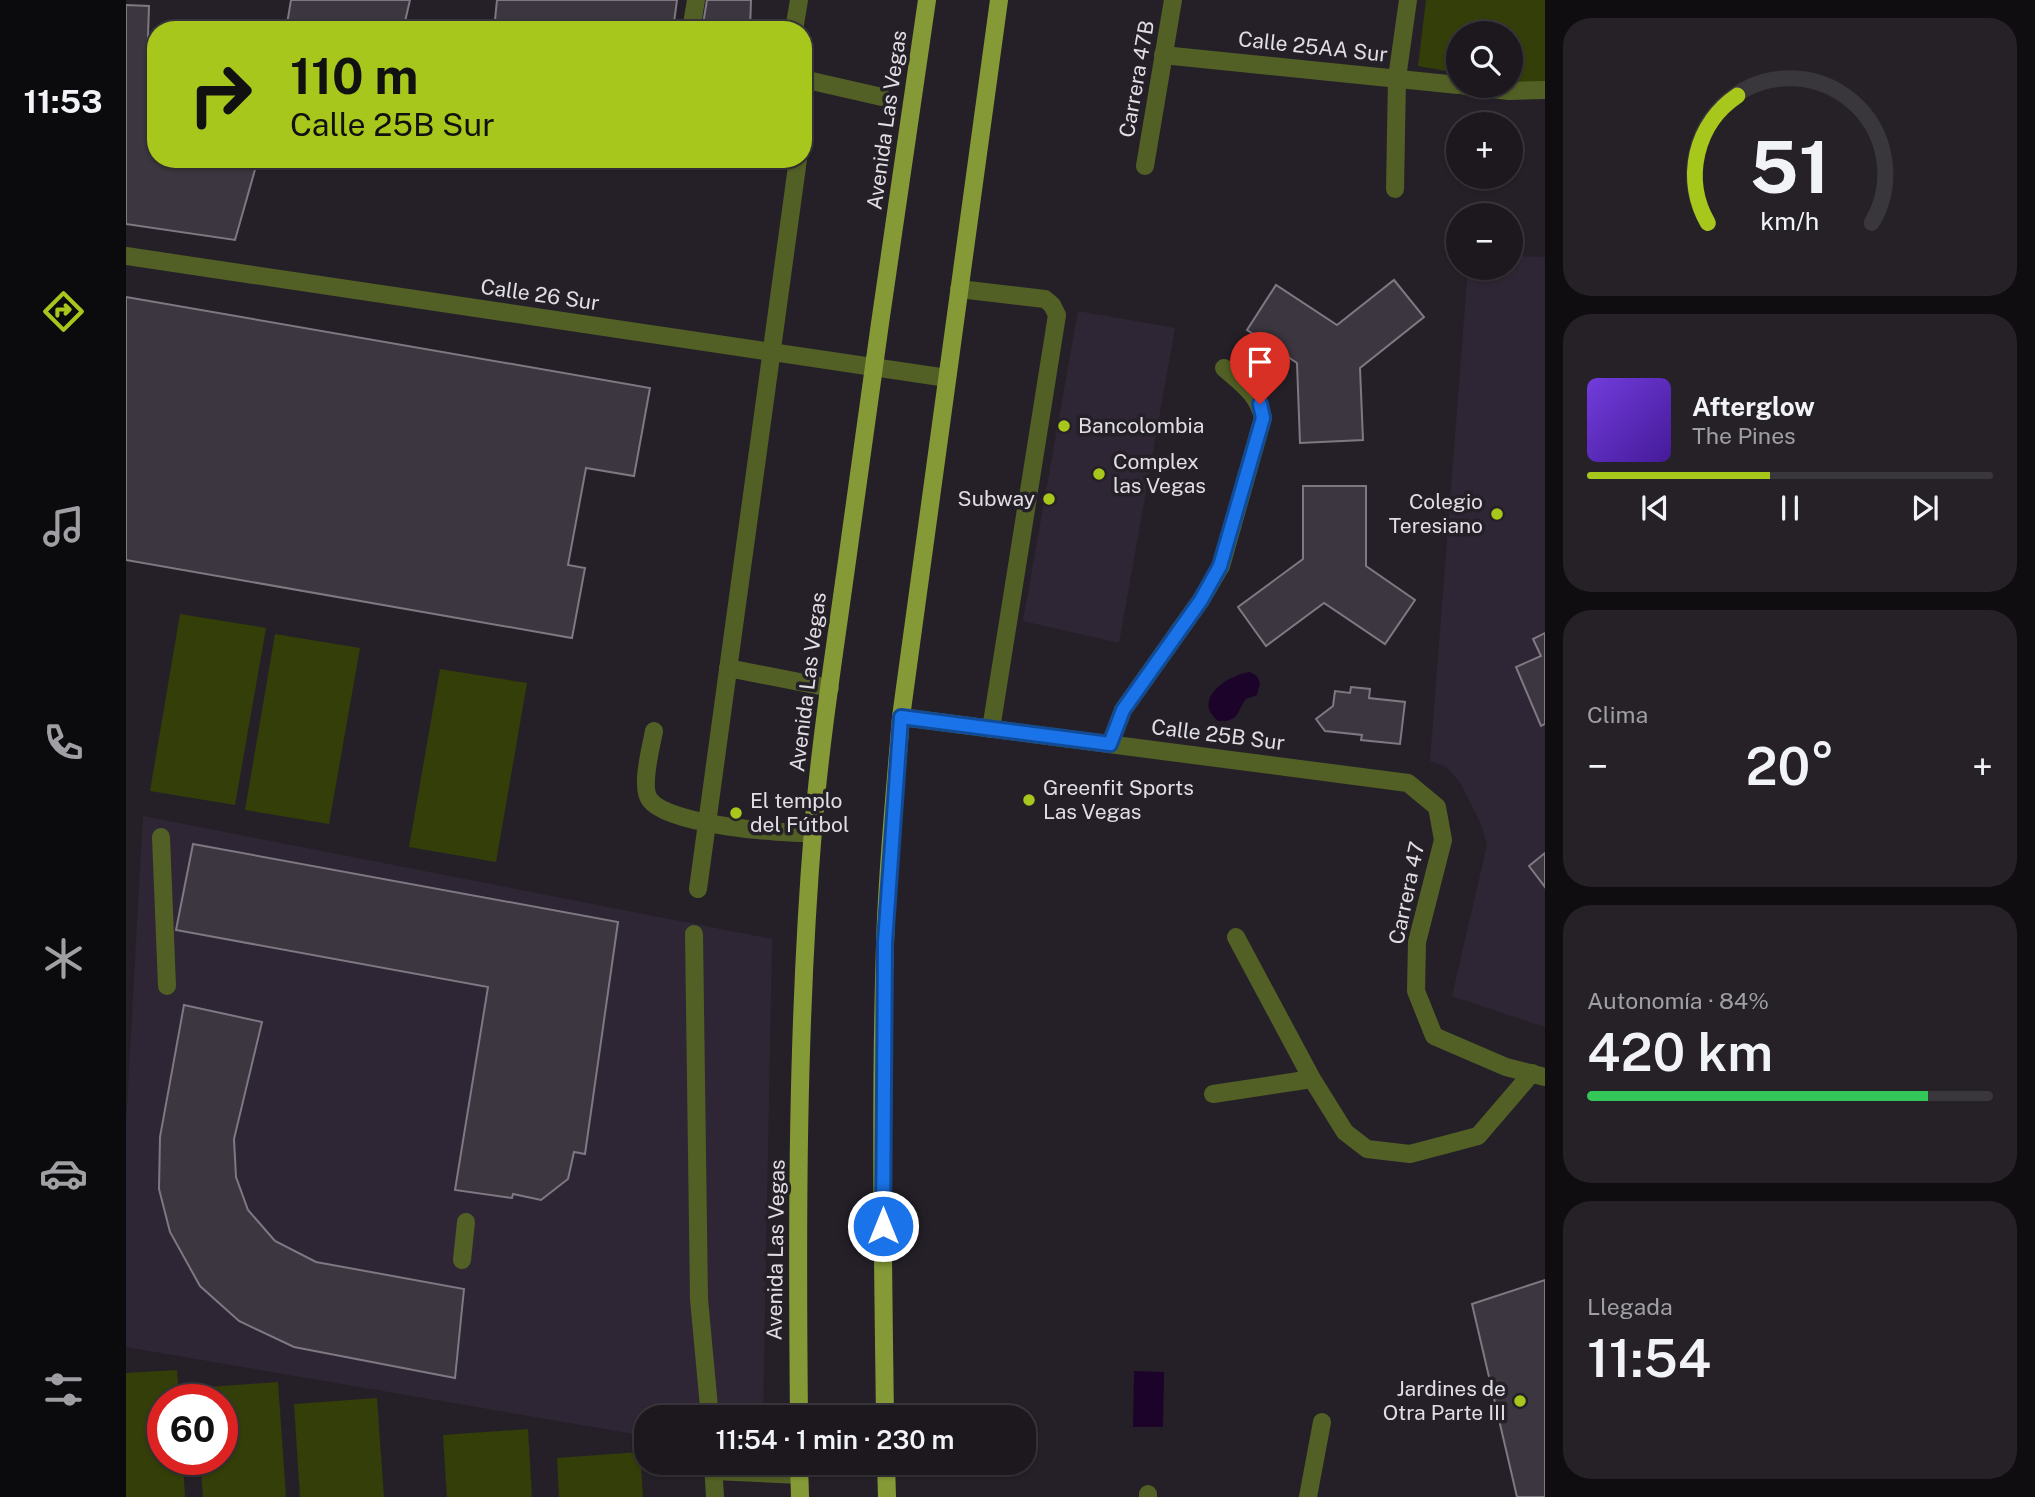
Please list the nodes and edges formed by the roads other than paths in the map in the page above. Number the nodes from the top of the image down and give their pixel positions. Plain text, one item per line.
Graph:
1 (696, 0) edge
2 (799, 0) edge
3 (927, 0) edge
4 (999, 0) edge
5 (1173, 0) edge
6 (1408, 0) edge
7 (692, 21) edge
8 (796, 21) edge
9 (1163, 55) junction
10 (1397, 78) junction
11 (812, 81) edge
12 (1446, 84) edge
13 (1523, 90) edge
14 (1545, 90) edge
15 (882, 97) dead end
16 (1145, 166) dead end
17 (797, 168) edge
18 (1395, 189) dead end
19 (126, 256) edge
20 (959, 289) junction
21 (772, 352) junction
22 (873, 367) junction
23 (1224, 368) dead end
24 (947, 378) junction
25 (728, 668) junction
26 (830, 688) junction
27 (901, 717) junction
28 (992, 729) junction
29 (654, 731) dead end
30 (1110, 744) junction
31 (1437, 807) joint
32 (707, 823) junction
33 (813, 833) junction
34 (161, 836) dead end
35 (698, 889) dead end
36 (694, 934) dead end
37 (1236, 937) dead end
38 (167, 986) dead end
39 (1538, 1075) edge
40 (1312, 1079) junction
41 (1213, 1094) dead end
42 (466, 1222) dead end
43 (462, 1260) dead end
44 (709, 1405) edge
45 (799, 1405) edge
46 (886, 1405) edge
47 (1322, 1422) dead end
48 (714, 1475) edge
49 (799, 1475) edge
50 (886, 1475) edge
51 (715, 1497) edge
52 (800, 1497) edge
53 (887, 1497) edge
54 (1308, 1497) edge

1 - 7 street
2 - 8 street
3 - 22 main road, Avenida Las Vegas
4 - 20 main road
5 - 9 street, Carrera 47B
6 - 10 street
9 - 10 street, Calle 25AA Sur
9 - 16 street, Carrera 47B
10 - 12 street, Calle 25AA Sur
10 - 18 street
11 - 15 street
13 - 14 street
17 - 21 street
19 - 21 street, Calle 26 Sur
20 - 24 main road
20 - 28 street
21 - 22 street, Calle 26 Sur
21 - 25 street
22 - 24 street, Calle 26 Sur
22 - 26 main road, Avenida Las Vegas
23 - 30 street
24 - 27 main road
25 - 26 street
25 - 32 street
26 - 33 main road, Avenida Las Vegas
27 - 28 street, Calle 25B Sur
27 - 46 main road
28 - 30 street, Calle 25B Sur
29 - 32 street
30 - 31 street, Calle 25B Sur
31 - 39 street, Carrera 47
32 - 33 street
32 - 35 street
33 - 45 main road, Avenida Las Vegas
34 - 38 street
36 - 44 street
37 - 40 street
39 - 40 street
40 - 41 street
42 - 43 street
47 - 54 street
48 - 51 street
49 - 52 main road
50 - 53 main road

